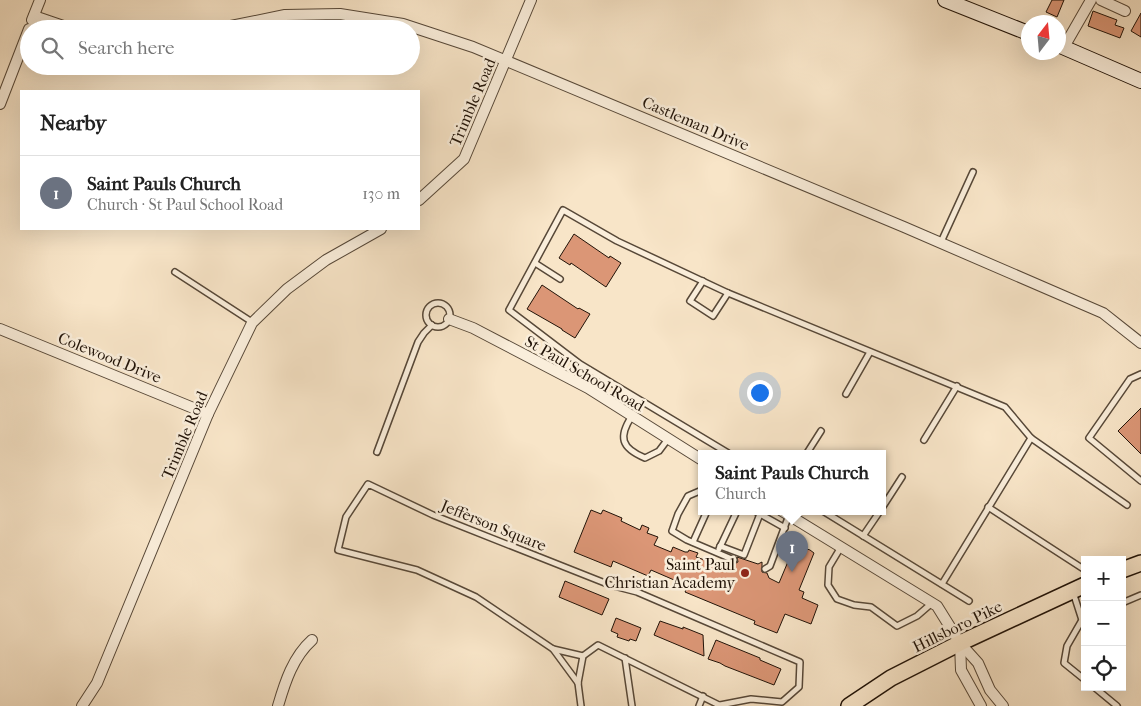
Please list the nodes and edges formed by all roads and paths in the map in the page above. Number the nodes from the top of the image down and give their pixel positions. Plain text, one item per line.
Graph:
1 (40, 0) edge
2 (531, 0) edge
3 (945, 0) edge
4 (1091, 0) edge
5 (1101, 0) edge
6 (1125, 11) dead end
7 (34, 16) junction
8 (32, 20) edge
9 (46, 20) edge
10 (260, 20) edge
11 (378, 20) edge
12 (420, 30) edge
13 (1021, 30) edge
14 (1066, 38) edge
15 (1066, 48) edge
16 (20, 52) edge
17 (506, 60) junction
18 (1141, 81) edge
19 (0, 104) edge
20 (973, 172) dead end
21 (420, 199) edge
22 (380, 230) edge
23 (941, 243) junction
24 (535, 263) junction
25 (175, 272) dead end
26 (560, 279) dead end
27 (703, 282) junction
28 (728, 293) junction
29 (450, 319) junction
30 (252, 323) junction
31 (432, 325) junction
32 (0, 329) edge
33 (1141, 343) edge
34 (870, 352) junction
35 (1141, 374) edge
36 (957, 386) junction
37 (846, 394) dead end
38 (208, 414) junction
39 (632, 416) junction
40 (821, 431) dead end
41 (1031, 438) junction
42 (668, 439) junction
43 (924, 440) dead end
44 (723, 450) edge
45 (809, 450) edge
46 (377, 452) dead end
47 (698, 458) edge
48 (902, 477) dead end
49 (1141, 481) edge
50 (698, 492) edge
51 (886, 501) edge
52 (1127, 505) dead end
53 (988, 508) junction
54 (705, 515) edge
55 (735, 515) edge
56 (758, 515) edge
57 (764, 515) edge
58 (786, 515) edge
59 (789, 515) edge
60 (829, 515) edge
61 (877, 515) edge
62 (785, 528) junction
63 (863, 536) junction
64 (693, 542) junction
65 (720, 546) junction
66 (841, 547) junction
67 (718, 552) junction
68 (734, 560) dead end
69 (1141, 563) edge
70 (1081, 567) edge
71 (765, 569) dead end
72 (1126, 569) edge
73 (942, 584) junction
74 (1079, 588) edge
75 (1141, 595) edge
76 (969, 601) dead end
77 (1126, 601) edge
78 (932, 603) junction
79 (1081, 604) edge
80 (1081, 623) edge
81 (312, 640) dead end
82 (960, 643) junction
83 (553, 648) junction
84 (583, 656) junction
85 (625, 658) junction
86 (1081, 677) edge
87 (578, 683) junction
88 (1099, 691) edge
89 (703, 696) junction
90 (721, 705) edge
91 (82, 706) edge
92 (278, 706) edge
93 (580, 706) edge
94 (632, 706) edge
95 (699, 706) edge
96 (850, 706) edge
97 (981, 706) edge
98 (1003, 706) edge
99 (1117, 706) edge

1 - 7 street
2 - 17 street, Trimble Road
3 - 13 street
4 - 14 street
5 - 6 street
7 - 8 street
7 - 9 street
10 - 11 street, Castleman Drive
12 - 17 street, Castleman Drive
15 - 18 street
16 - 19 street
17 - 21 street, Trimble Road
17 - 23 street, Castleman Drive
20 - 23 lane
22 - 30 street, Trimble Road
23 - 33 street, Castleman Drive
24 - 26 lane
24 - 27 lane
24 - 44 lane
25 - 30 lane
27 - 28 lane
27 - 28 lane
28 - 34 lane
29 - 31 lane
29 - 31 lane
29 - 39 street, St Paul School Road
30 - 38 street, Trimble Road
31 - 46 lane
32 - 38 street, Colewood Drive
34 - 36 lane
34 - 37 lane
35 - 49 lane
36 - 41 lane
36 - 43 lane
38 - 91 street, Trimble Road
39 - 42 street, St Paul School Road
39 - 42 lane
40 - 45 lane
41 - 52 lane
41 - 53 lane
42 - 47 street, St Paul School Road
48 - 51 lane
50 - 64 lane
53 - 70 lane
53 - 73 lane
54 - 64 lane
55 - 65 lane
56 - 65 lane
57 - 62 lane
58 - 62 lane
59 - 66 street
60 - 63 lane
61 - 63 lane
62 - 71 lane
63 - 73 lane
64 - 67 lane
65 - 67 lane
66 - 78 street
66 - 78 lane
67 - 68 lane
69 - 72 main road
73 - 76 lane
74 - 79 lane
74 - 82 main road, Hillsboro Pike
75 - 77 lane
78 - 82 street
80 - 86 lane
81 - 92 street
82 - 96 main road, Hillsboro Pike
82 - 97 street
82 - 98 street
83 - 84 lane, Jefferson Square
83 - 87 lane, Jefferson Square
83 - 90 lane, Jefferson Square
84 - 85 lane, Jefferson Square
84 - 87 lane
85 - 89 lane, Jefferson Square
85 - 94 lane
87 - 93 lane
88 - 99 lane
89 - 90 lane, Jefferson Square
89 - 95 lane

